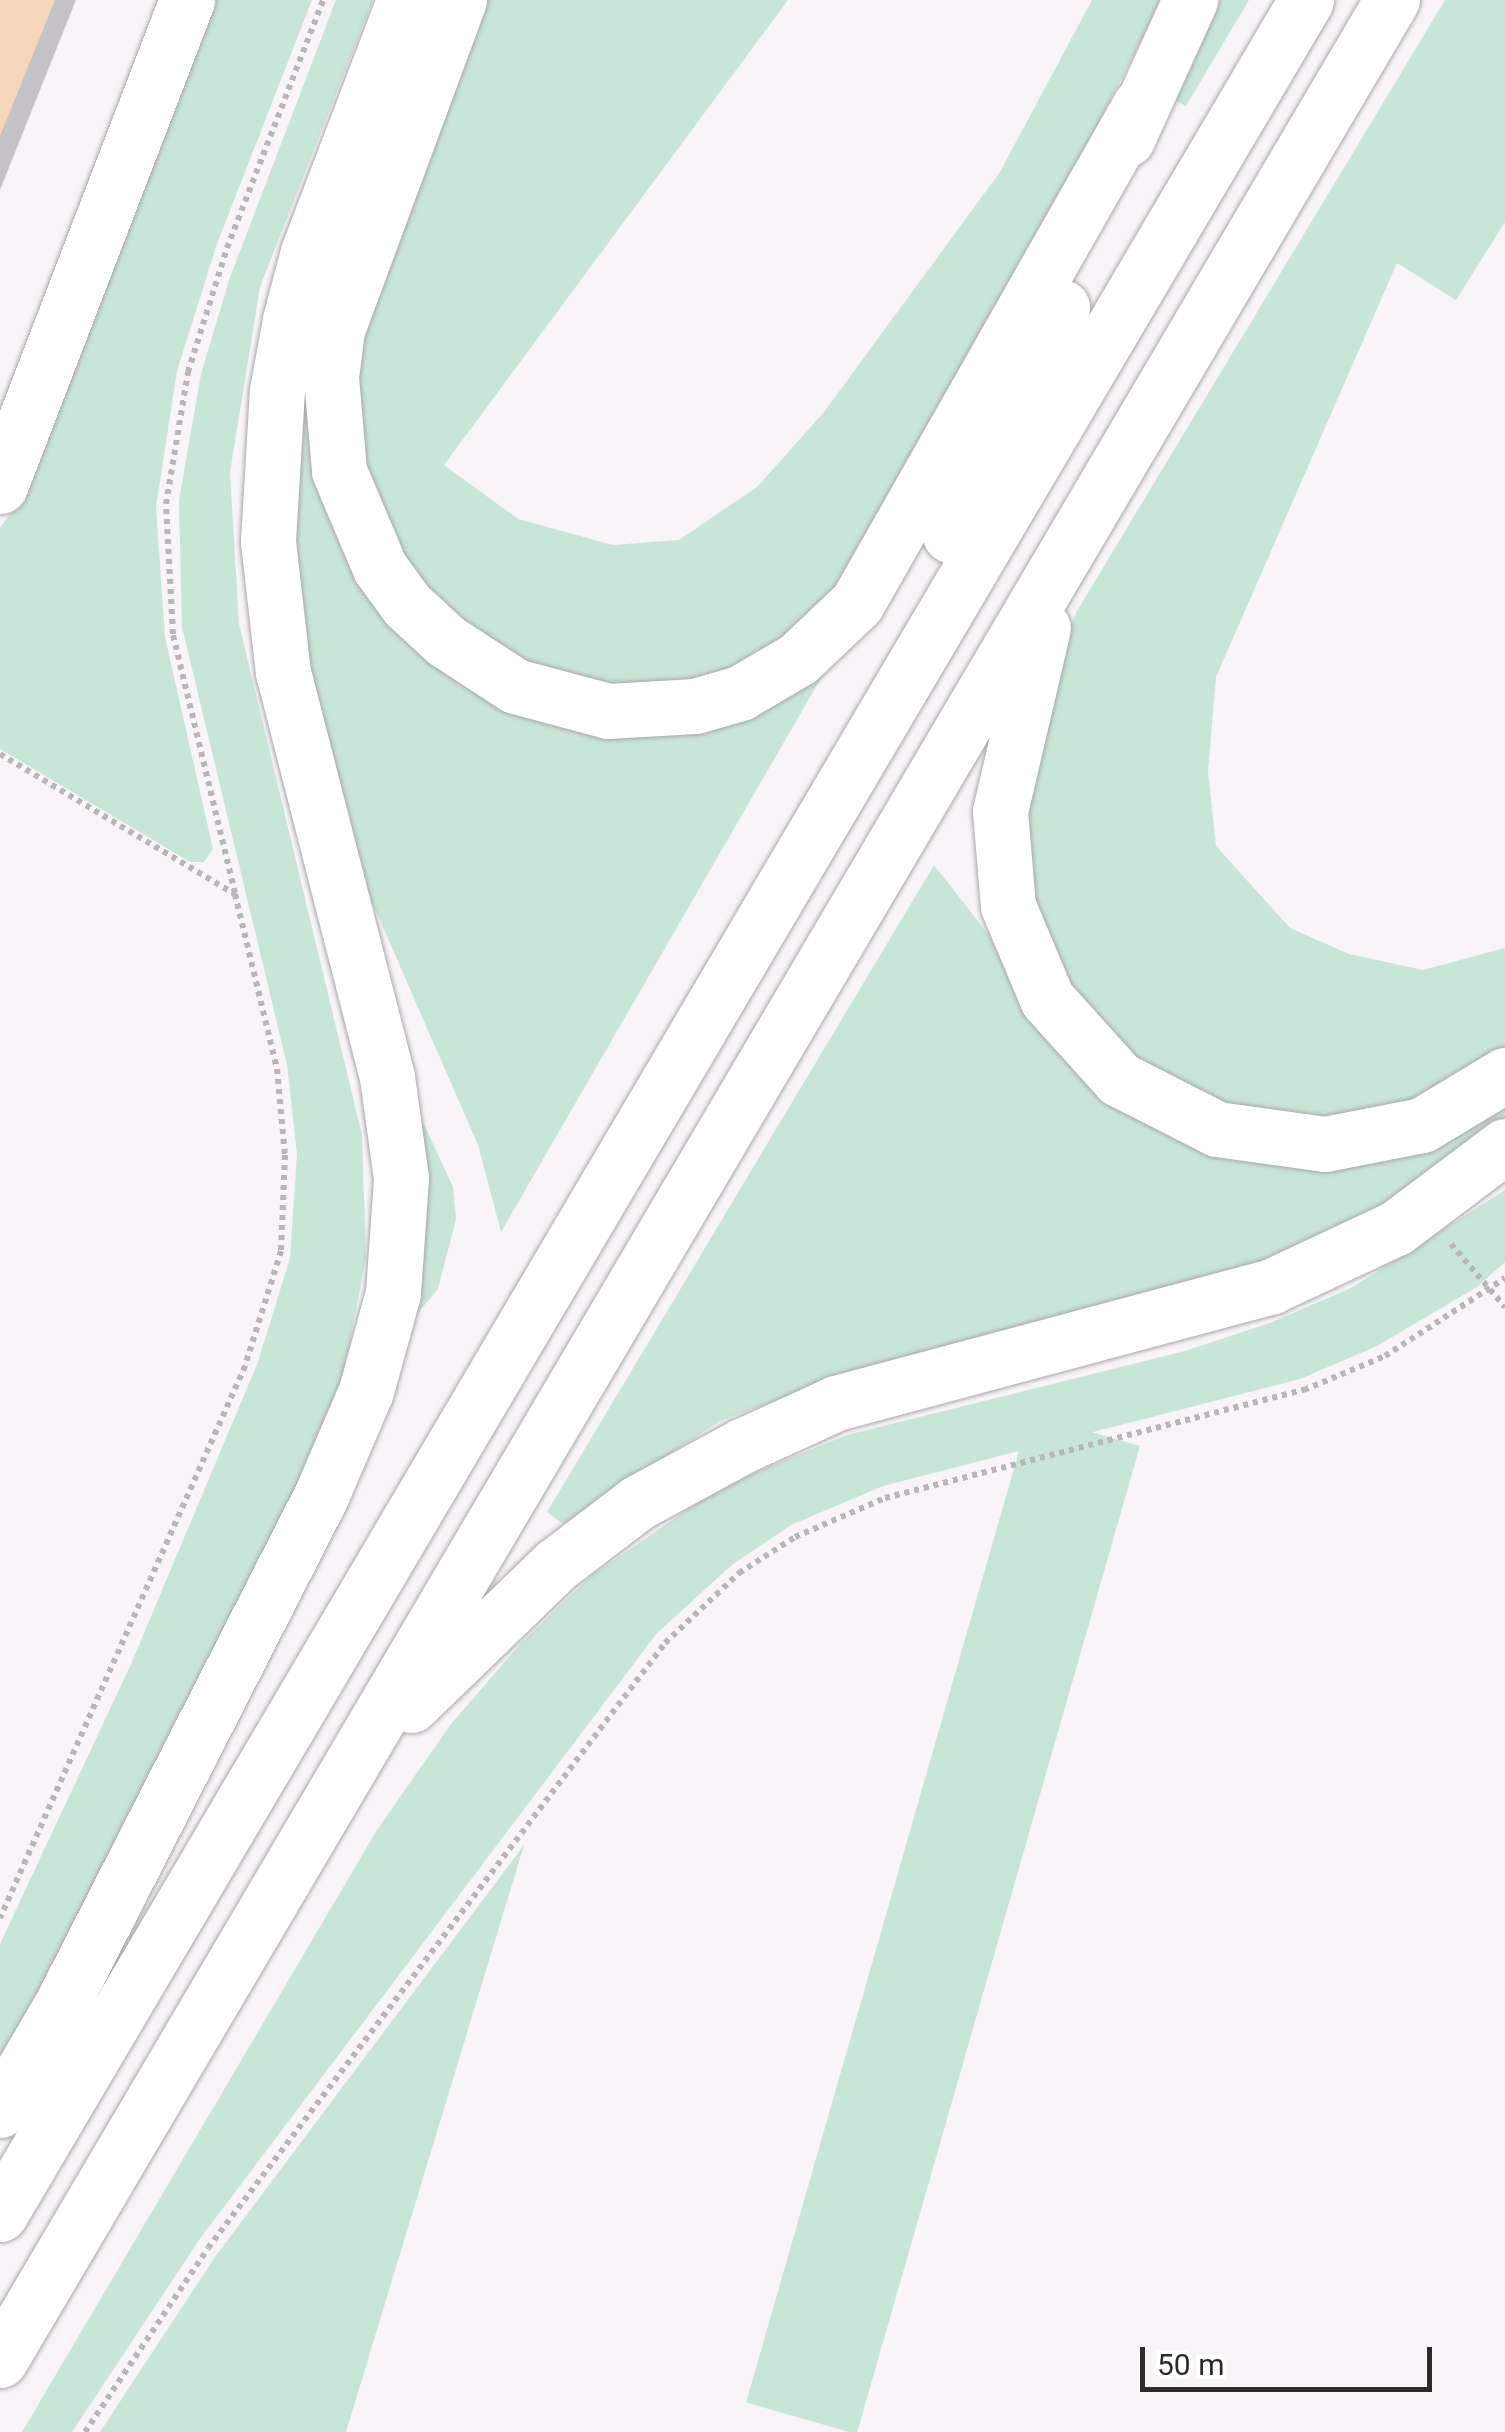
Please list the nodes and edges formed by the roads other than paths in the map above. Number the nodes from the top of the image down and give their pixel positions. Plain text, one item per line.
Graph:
1 (187, 0) edge
2 (404, 0) edge
3 (459, 0) edge
4 (1190, 0) edge
5 (1306, 0) edge
6 (1392, 0) edge
7 (1140, 104) junction
8 (0, 486) edge
9 (1063, 558) junction
10 (881, 722) junction
11 (1505, 1076) edge
12 (1505, 1146) edge
13 (366, 1749) junction
14 (0, 2110) edge
15 (0, 2214) edge
16 (0, 2360) edge

1 - 8 main road
2 - 14 main road
3 - 7 main road
4 - 7 main road
5 - 10 main road
6 - 9 main road
7 - 10 main road
9 - 11 main road
9 - 13 main road
10 - 15 main road
12 - 13 main road
13 - 16 main road

